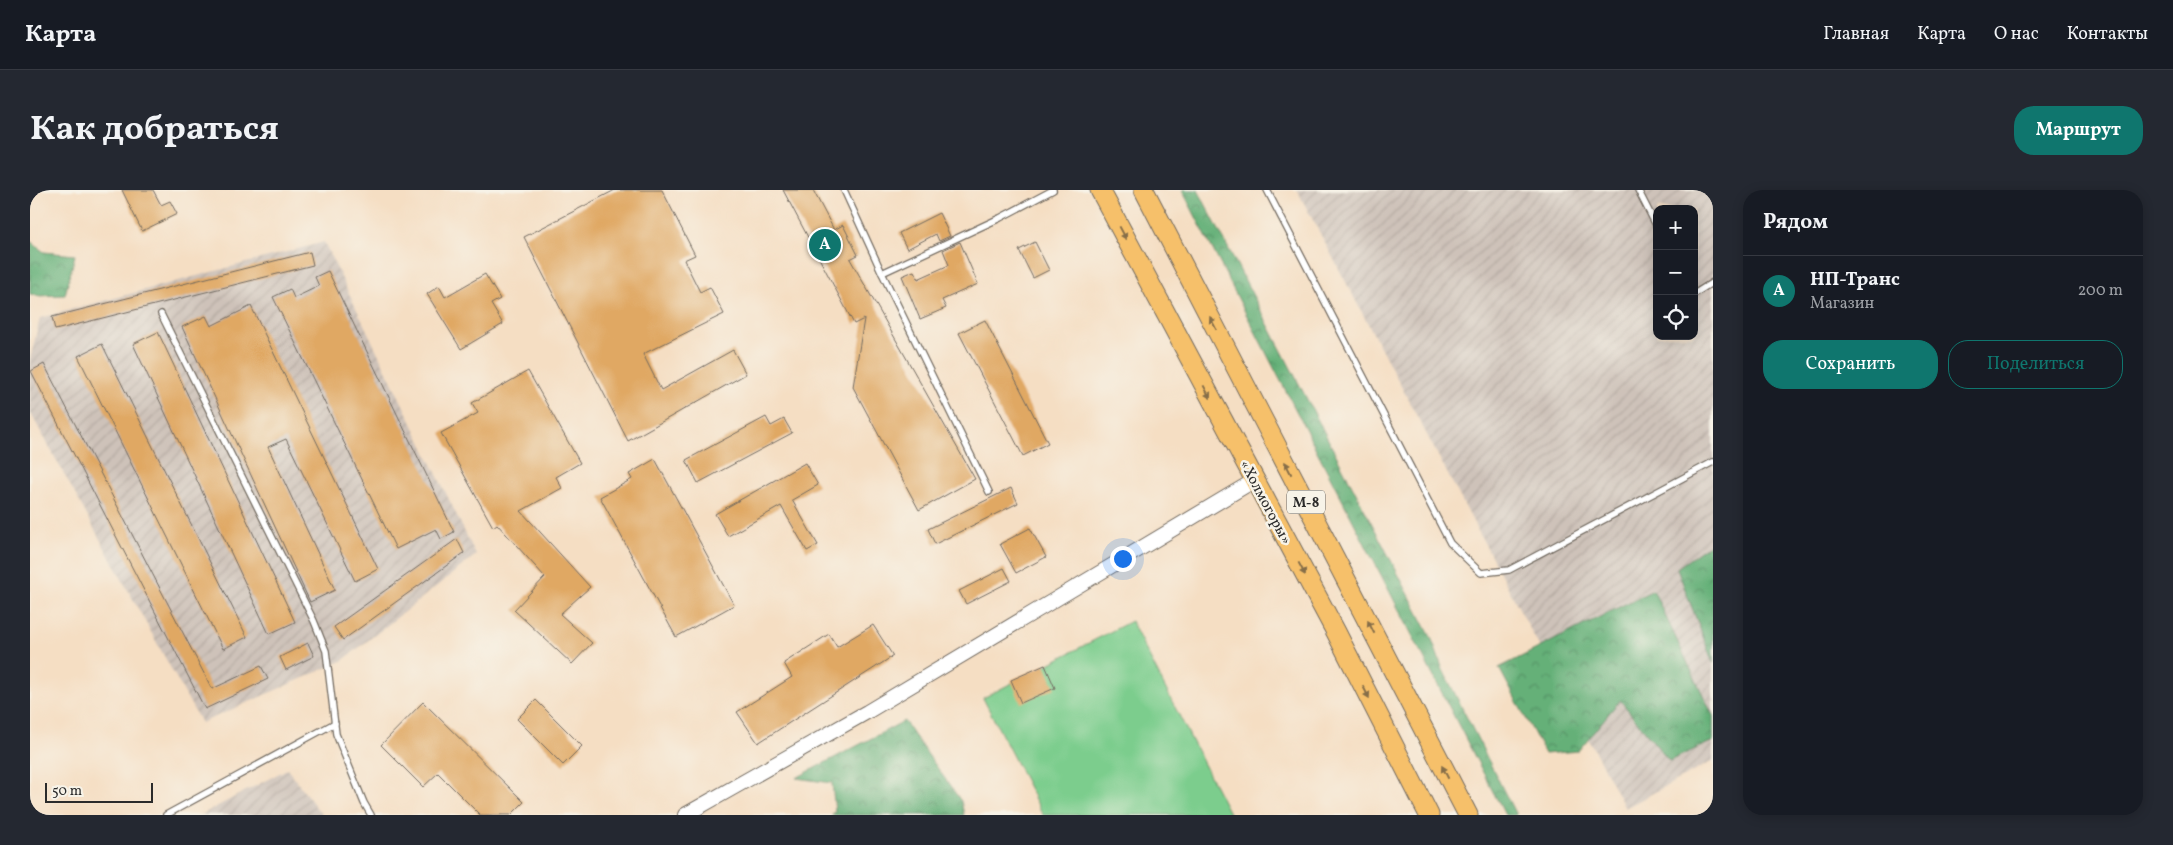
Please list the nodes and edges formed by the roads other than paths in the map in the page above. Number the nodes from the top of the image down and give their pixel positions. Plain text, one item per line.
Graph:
1 (844, 190) edge
2 (1053, 190) edge
3 (1100, 190) edge
4 (1144, 190) edge
5 (1267, 190) edge
6 (1638, 190) edge
7 (1653, 218) edge
8 (882, 273) junction
9 (1713, 282) edge
10 (1698, 291) edge
11 (161, 314) dead end
12 (1713, 462) edge
13 (1255, 480) junction
14 (990, 492) dead end
15 (335, 722) junction
16 (166, 815) edge
17 (371, 815) edge
18 (685, 815) edge
19 (1429, 815) edge
20 (1468, 815) edge

1 - 8 lane
2 - 8 lane
3 -> 13 highway, «Холмогоры» / М-8
20 -> 4 highway, М-8
5 - 12 lane
6 - 7 lane
8 - 14 lane
9 - 10 lane
11 - 15 lane
13 - 18 street
13 -> 19 highway, «Холмогоры» / М-8
15 - 16 lane
15 - 17 lane

